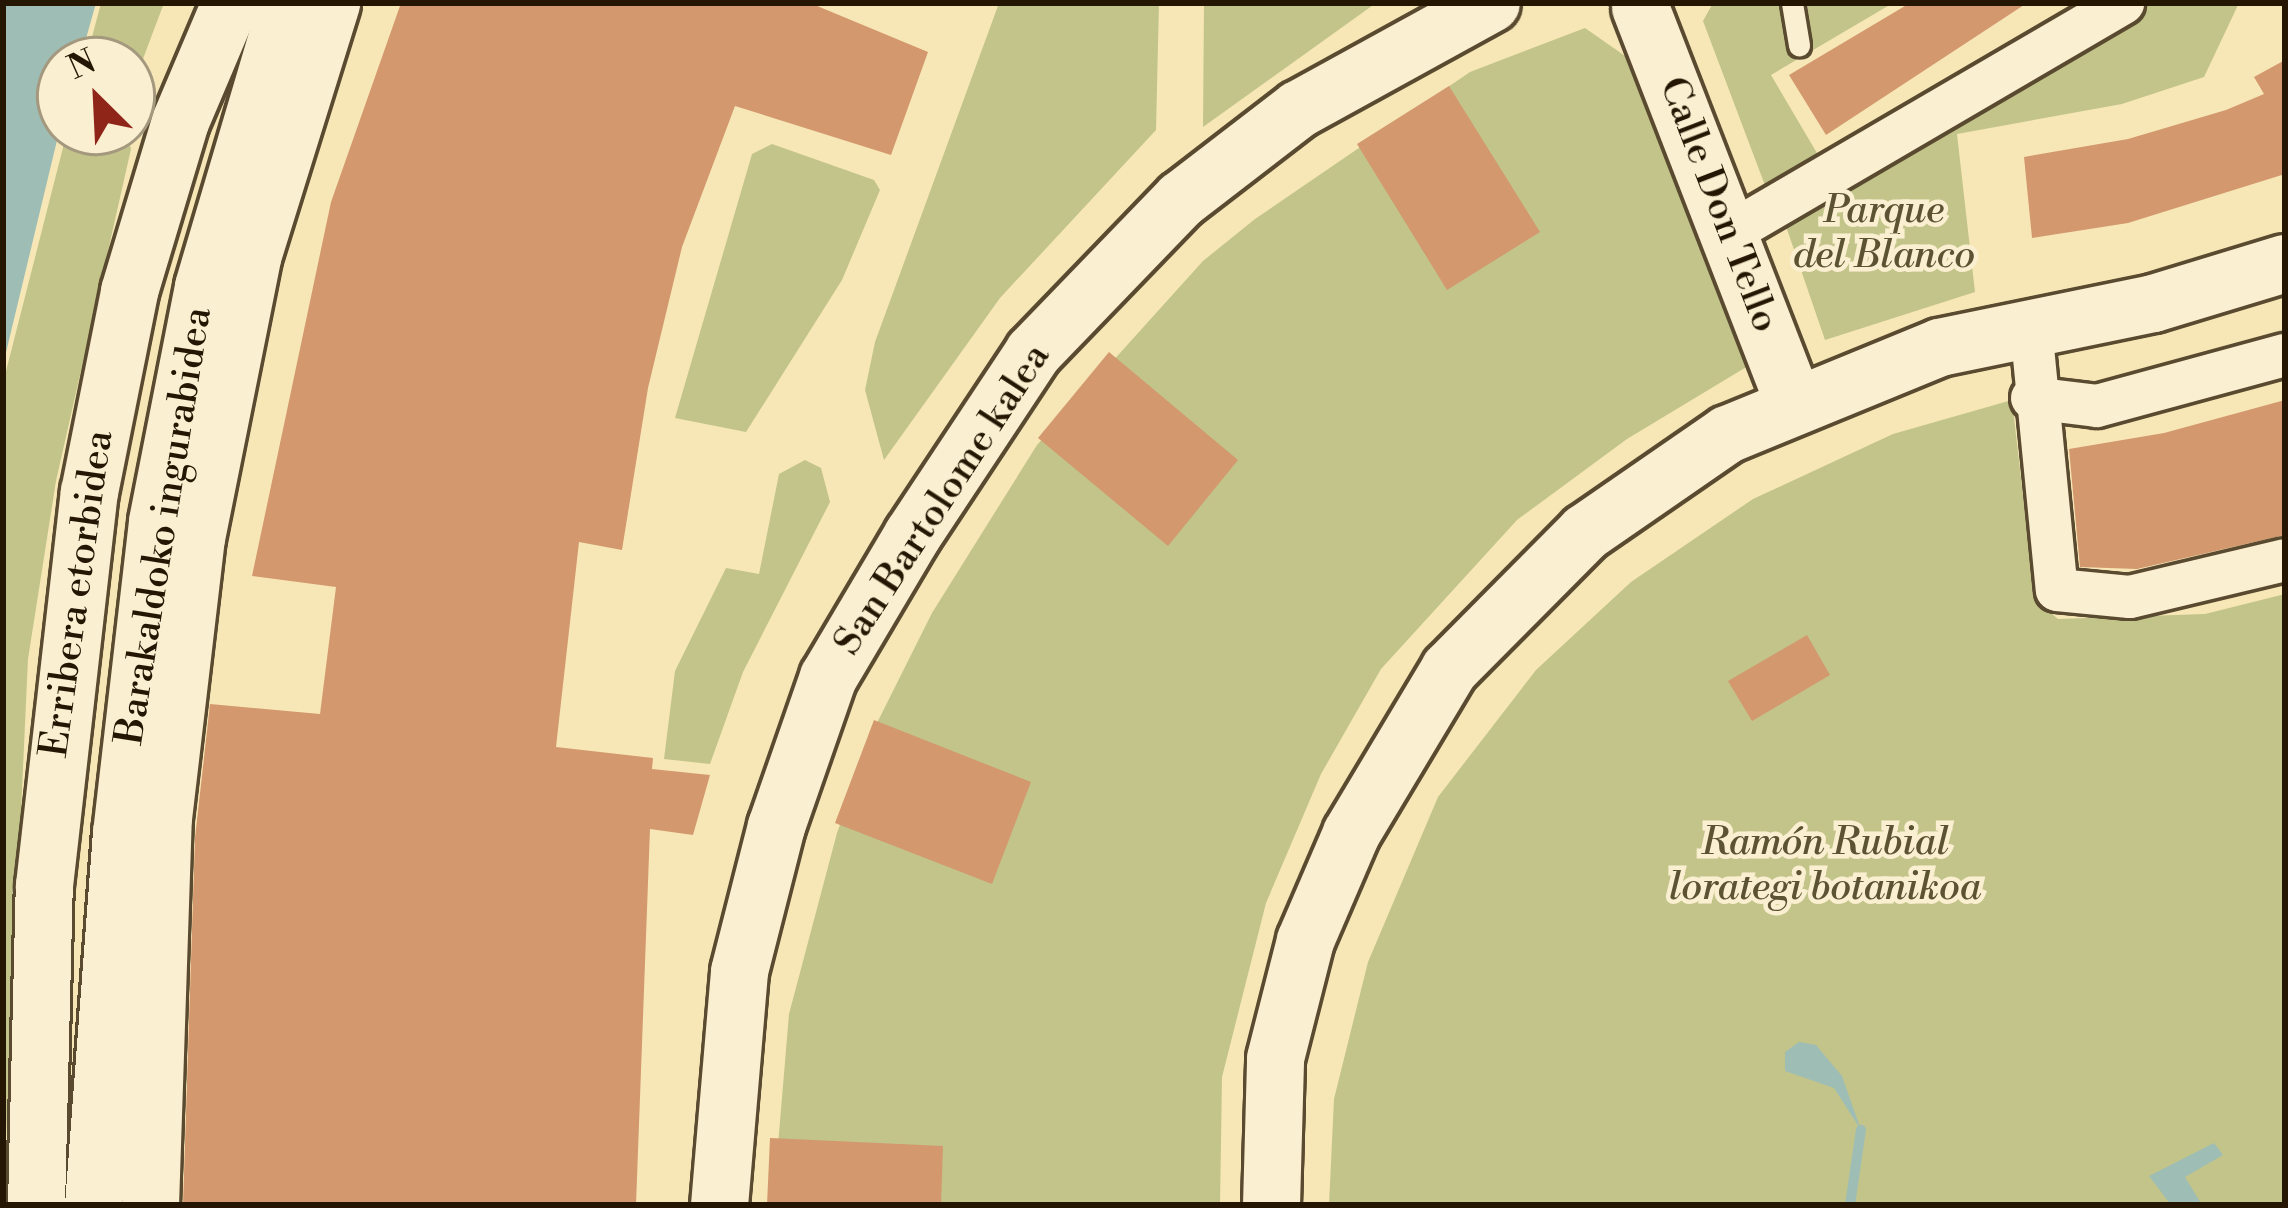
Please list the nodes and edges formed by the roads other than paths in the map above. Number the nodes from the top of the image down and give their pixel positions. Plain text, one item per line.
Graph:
1 (230, 3) edge
2 (241, 3) edge
3 (287, 3) edge
4 (331, 3) edge
5 (1792, 3) edge
6 (2123, 3) edge
7 (1647, 4) edge
8 (1458, 10) edge
9 (1799, 45) dead end
10 (1751, 220) junction
11 (2285, 263) edge
12 (2031, 327) junction
13 (2285, 355) edge
14 (1807, 398) junction
15 (2032, 398) junction
16 (216, 417) junction
17 (157, 521) junction
18 (2285, 560) edge
19 (36, 1205) edge
20 (83, 1205) edge
21 (94, 1205) edge
22 (150, 1205) edge
23 (719, 1205) edge
24 (1271, 1205) edge

1 - 19 street, Erribera etorbidea
2 - 20 street, Barakaldoko ingurabidea
3 - 17 street, Barakaldoko ingurabidea
4 - 16 street
5 - 9 lane
6 - 10 street
7 - 10 street, Calle Don Tello
7 - 14 street, Calle Don Tello
8 - 23 street, San Bartolome kalea
10 - 14 street, Calle Don Tello
11 - 12 street
12 - 14 street
12 - 15 street
13 - 15 street
14 - 24 street
15 - 18 street
16 - 17 street
16 - 22 street
17 - 21 street, Barakaldoko ingurabidea

